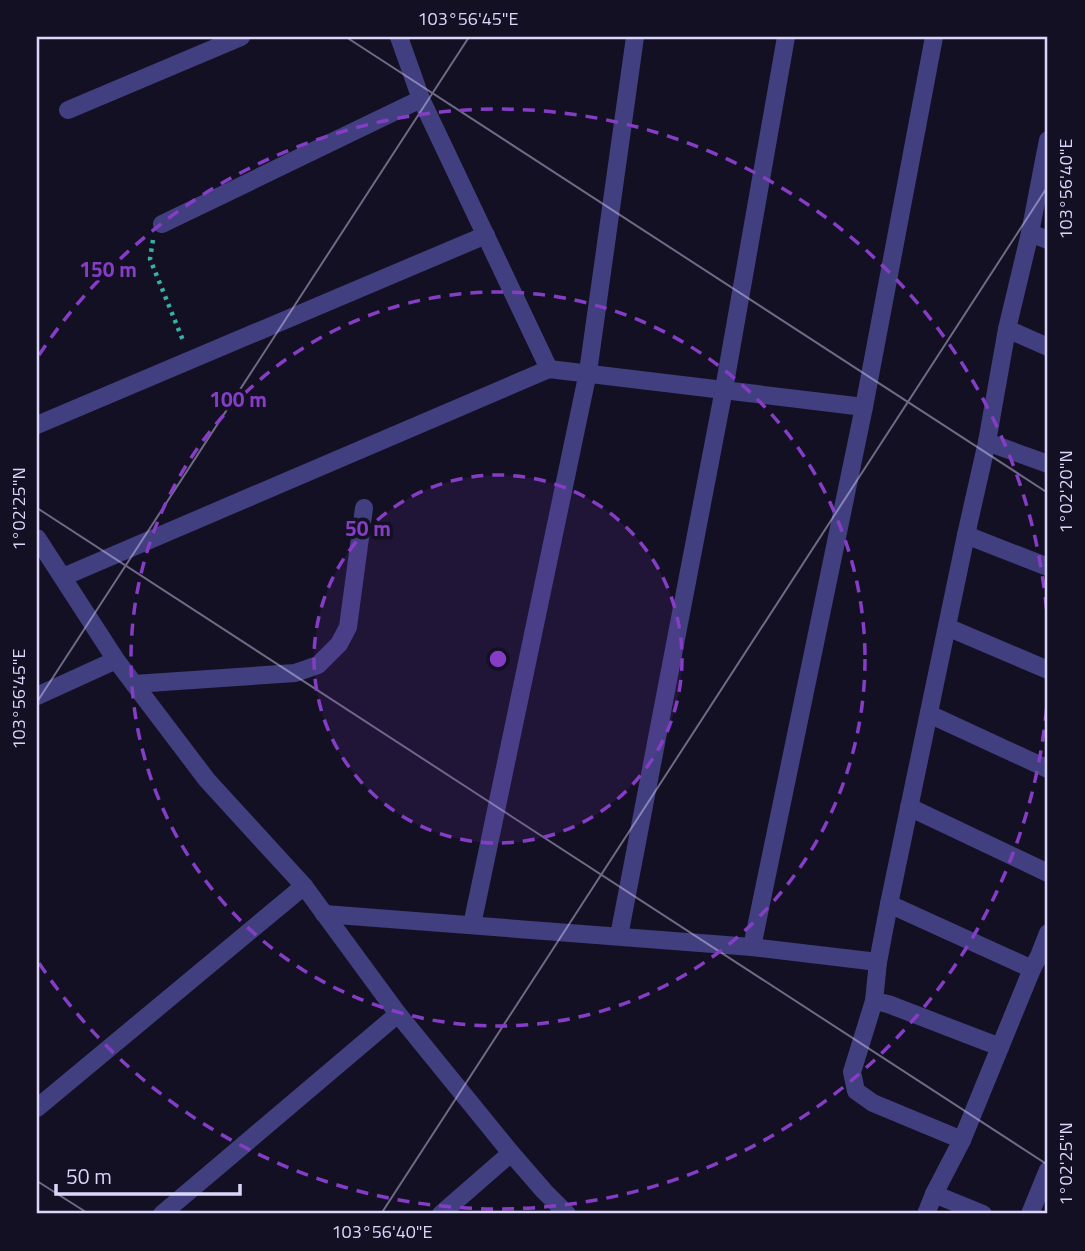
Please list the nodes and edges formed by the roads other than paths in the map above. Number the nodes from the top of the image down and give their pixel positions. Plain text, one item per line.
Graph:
1 (241, 37) edge
2 (399, 37) edge
3 (635, 37) edge
4 (786, 37) edge
5 (934, 37) edge
6 (421, 99) junction
7 (68, 110) dead end
8 (1048, 140) edge
9 (162, 224) road end
10 (1030, 233) junction
11 (486, 235) junction
12 (1048, 240) edge
13 (1007, 329) junction
14 (1048, 347) edge
15 (549, 369) junction
16 (588, 372) junction
17 (724, 390) junction
18 (864, 407) junction
19 (37, 425) edge
20 (987, 442) junction
21 (1048, 464) edge
22 (364, 508) dead end
23 (966, 535) junction
24 (37, 538) edge
25 (1048, 567) edge
26 (63, 577) junction
27 (947, 627) junction
28 (116, 660) junction
29 (1048, 670) edge
30 (134, 684) junction
31 (37, 696) edge
32 (929, 714) junction
33 (1048, 769) edge
34 (909, 807) junction
35 (1048, 873) edge
36 (304, 886) junction
37 (889, 904) junction
38 (324, 914) junction
39 (472, 925) junction
40 (1048, 933) edge
41 (619, 936) junction
42 (752, 947) junction
43 (1040, 961) edge
44 (878, 962) junction
45 (874, 1001) junction
46 (398, 1014) junction
47 (1000, 1047) junction
48 (37, 1108) edge
49 (962, 1140) junction
50 (511, 1153) junction
51 (1048, 1170) edge
52 (934, 1194) junction
53 (162, 1214) edge
54 (441, 1214) edge
55 (567, 1214) edge
56 (926, 1214) edge
57 (983, 1214) edge
58 (1030, 1214) edge

1 - 7 street
2 - 6 street
3 - 16 street
4 - 17 street
5 - 18 street
6 - 9 street
6 - 11 street
8 - 10 street
10 - 12 street
10 - 13 street
11 - 15 street
11 - 19 street
13 - 14 street
13 - 20 street
15 - 16 street
15 - 26 street
16 - 17 street
16 - 39 street
17 - 18 street
17 - 41 street
18 - 42 street
20 - 21 street
20 - 23 street
22 - 30 street
23 - 25 street
23 - 27 street
24 - 26 street
26 - 28 street
27 - 29 street
27 - 32 street
28 - 30 street
28 - 31 street
30 - 36 street
32 - 33 street
32 - 34 street
34 - 35 street
34 - 37 street
36 - 38 street
36 - 48 street
37 - 43 street
37 - 44 street
38 - 39 street
38 - 46 street
39 - 41 street
40 - 43 street
41 - 42 street
42 - 44 street
43 - 47 street
44 - 45 street
45 - 47 street
45 - 49 street
46 - 50 street
46 - 53 street
47 - 49 street
49 - 52 street
50 - 54 street
50 - 55 street
51 - 58 street
52 - 56 street
52 - 57 street

